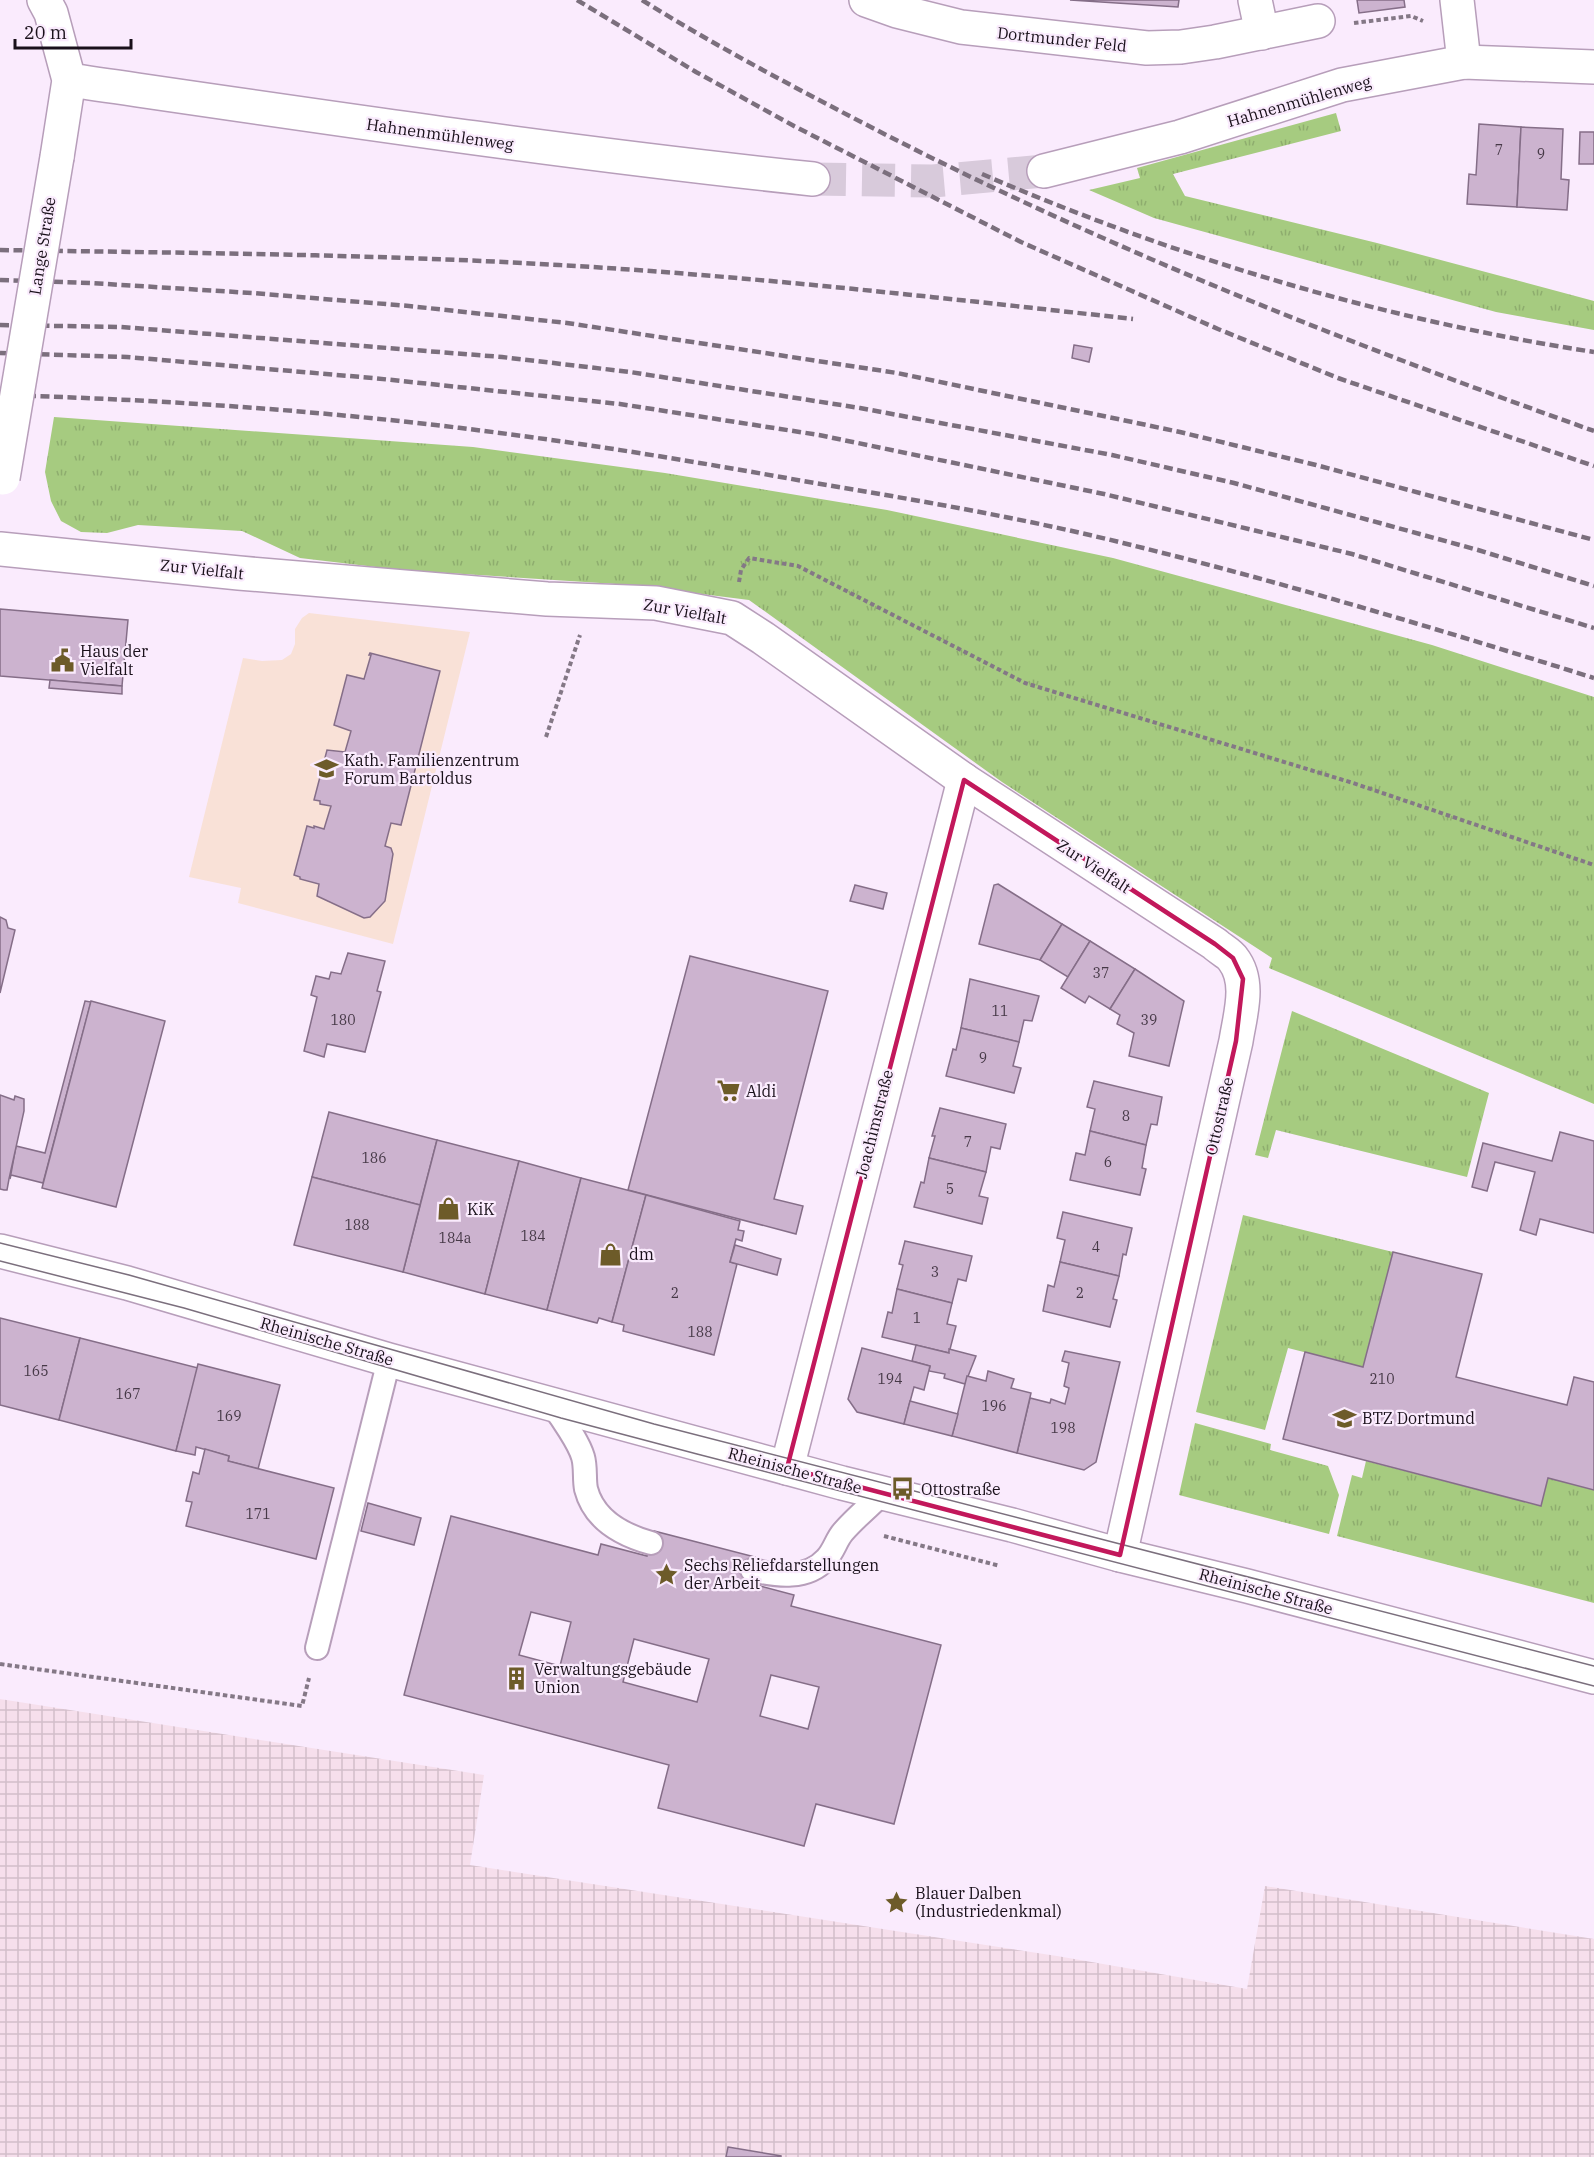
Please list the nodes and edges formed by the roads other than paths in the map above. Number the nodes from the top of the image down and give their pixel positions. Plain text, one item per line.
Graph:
1 (44, 0) edge
2 (866, 0) edge
3 (1255, 0) edge
4 (1457, 0) edge
5 (1318, 21) road end
6 (1262, 33) junction
7 (1462, 48) junction
8 (1594, 67) edge
9 (69, 80) junction
10 (1044, 171) tunnel mouth
11 (813, 179) tunnel mouth
12 (2, 486) edge
13 (0, 549) edge
14 (964, 780) junction
15 (1233, 958) joint
16 (0, 1251) edge
17 (389, 1360) junction
18 (552, 1405) junction
19 (787, 1468) junction
20 (883, 1493) junction
21 (651, 1543) dead end
22 (1120, 1555) junction
23 (752, 1570) dead end
24 (317, 1648) road end
25 (1594, 1677) edge

1 - 9 street, Lange Straße
2 - 6 street, Dortmunder Feld
3 - 6 street
4 - 7 street
5 - 6 street, Dortmunder Feld
7 - 8 street, Hahnenmühlenweg
7 - 10 street, Hahnenmühlenweg
9 - 11 street, Hahnenmühlenweg
9 - 12 street, Lange Straße, bridge
13 - 14 street, Zur Vielfalt
14 - 15 street, Zur Vielfalt
14 - 19 street, Joachimstraße
15 - 22 street, Ottostraße
16 - 17 street, Rheinische Straße
17 - 18 street, Rheinische Straße
17 - 24 lane
18 - 19 street, Rheinische Straße
18 - 21 lane
19 - 20 street, Rheinische Straße
20 - 22 street, Rheinische Straße
20 - 23 lane
22 - 25 street, Rheinische Straße

